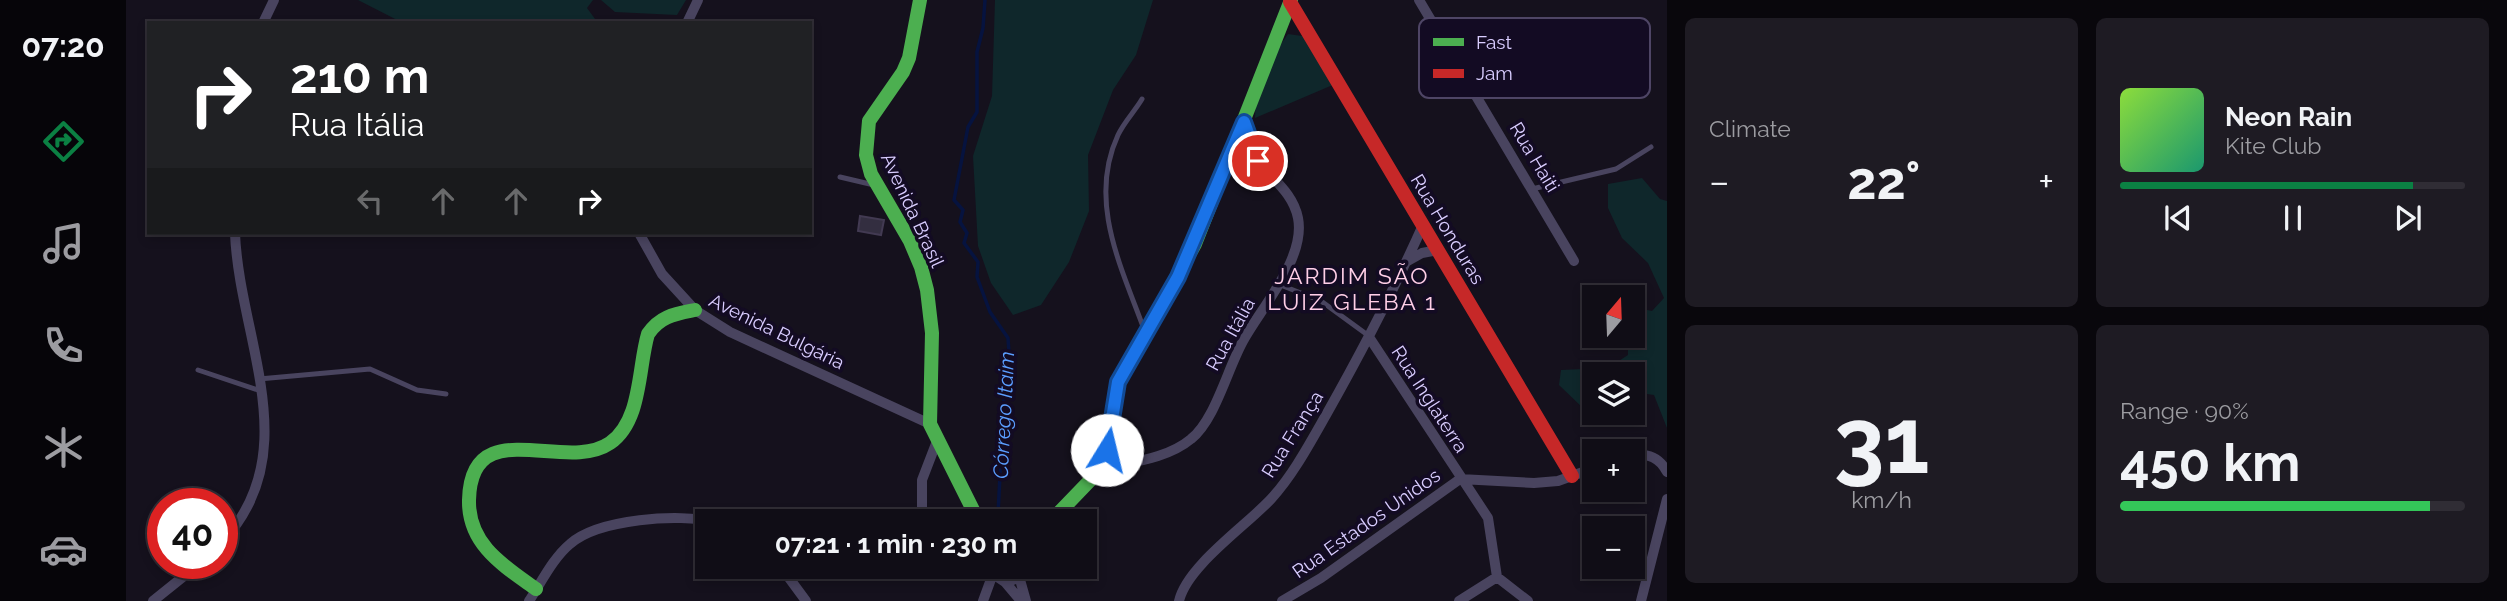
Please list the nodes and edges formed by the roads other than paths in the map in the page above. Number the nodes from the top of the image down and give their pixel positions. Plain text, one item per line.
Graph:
1 (274, 0) edge
2 (698, 0) edge
3 (920, 0) edge
4 (1419, 0) edge
5 (1291, 1) edge
6 (1430, 18) edge
7 (264, 21) edge
8 (688, 21) edge
9 (1477, 98) edge
10 (1142, 99) dead end
11 (1244, 122) junction
12 (1651, 147) dead end
13 (840, 177) dead end
14 (877, 185) junction
15 (1532, 190) junction
16 (1423, 225) junction
17 (234, 235) edge
18 (640, 235) edge
19 (1438, 250) junction
20 (1574, 261) dead end
21 (1406, 263) junction
22 (1278, 284) junction
23 (695, 310) junction
24 (1146, 334) junction
25 (1369, 337) junction
26 (198, 370) dead end
27 (259, 379) junction
28 (261, 391) junction
29 (446, 394) dead end
30 (930, 424) junction
31 (937, 441) junction
32 (1645, 454) edge
33 (1101, 469) junction
34 (1582, 472) edge
35 (1667, 472) edge
36 (1572, 476) junction
37 (1460, 479) junction
38 (1667, 499) edge
39 (922, 509) edge
40 (972, 509) edge
41 (1063, 509) edge
42 (695, 518) edge
43 (238, 522) edge
44 (1497, 577) junction
45 (180, 579) edge
46 (790, 579) edge
47 (991, 579) edge
48 (1000, 579) edge
49 (1014, 579) edge
50 (1022, 579) edge
51 (1005, 582) junction
52 (533, 595) edge
53 (153, 601) edge
54 (806, 601) edge
55 (984, 601) edge
56 (1021, 601) edge
57 (1026, 601) edge
58 (1179, 601) edge
59 (1282, 601) edge
60 (1459, 601) edge
61 (1528, 601) edge
62 (1641, 601) edge

1 - 7 street
2 - 8 street
3 - 14 street, Avenida Brasil
4 - 6 street, Rua Haiti
5 - 11 street
5 - 16 street, Rua Honduras
9 - 15 street, Rua Haiti
10 - 24 lane
11 - 22 street, Rua Itália
11 - 24 street
12 - 15 lane
13 - 14 lane
14 - 30 street, Avenida Brasil
15 - 20 street, Rua Haiti
16 - 19 street, Rua Honduras
16 - 21 street, Rua França
17 - 27 street
18 - 23 street, Avenida Bulgária
19 - 21 street
19 - 36 street, Rua Honduras
21 - 25 street, Rua França
22 - 25 lane, Rua Inglaterra
22 - 33 street, Rua Itália
23 - 30 street, Avenida Bulgária
23 - 52 street
24 - 33 street
25 - 37 street, Rua Inglaterra
25 - 58 street, Rua França
26 - 28 lane
27 - 28 street
27 - 29 lane
28 - 43 street
30 - 31 street, Avenida Brasil
31 - 39 street
31 - 40 street, Avenida Brasil
32 - 35 street
33 - 41 street
34 - 36 street, Rua Estados Unidos
36 - 37 street, Rua Estados Unidos
37 - 44 street, Rua Inglaterra
37 - 59 street, Rua Estados Unidos
38 - 62 street
42 - 52 street
44 - 60 street
44 - 61 street
45 - 53 street
46 - 54 street
47 - 55 street
48 - 51 street
49 - 51 street
50 - 57 street
51 - 56 street

